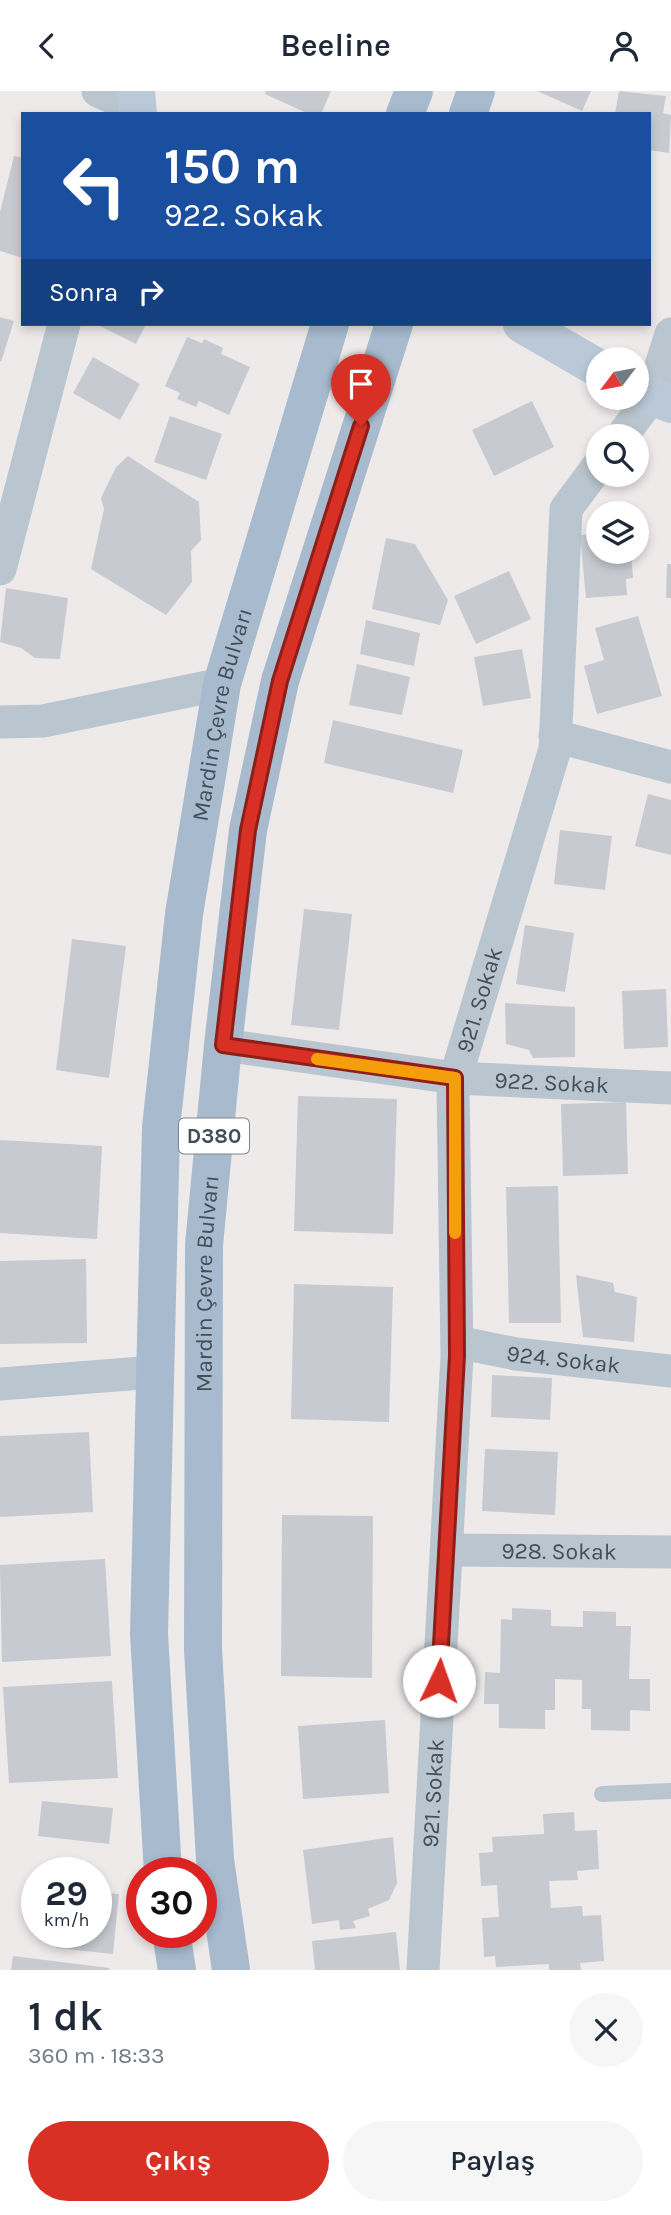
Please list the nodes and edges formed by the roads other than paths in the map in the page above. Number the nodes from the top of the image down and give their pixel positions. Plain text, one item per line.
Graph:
1 (98, 91) edge
2 (414, 91) edge
3 (476, 91) edge
4 (136, 107) edge
5 (406, 112) edge
6 (469, 112) edge
7 (63, 326) edge
8 (329, 326) edge
9 (393, 326) edge
10 (526, 326) edge
11 (671, 334) edge
12 (586, 360) edge
13 (653, 397) edge
14 (632, 424) edge
15 (586, 482) edge
16 (0, 569) edge
17 (222, 684) junction
18 (0, 722) edge
19 (555, 736) junction
20 (671, 767) edge
21 (223, 1045) junction
22 (455, 1078) junction
23 (671, 1088) edge
24 (457, 1342) junction
25 (671, 1371) edge
26 (155, 1372) junction
27 (0, 1384) edge
28 (447, 1550) junction
29 (671, 1552) edge
30 (671, 1791) edge
31 (603, 1794) dead end
32 (162, 1857) edge
33 (174, 1948) edge
34 (177, 1970) edge
35 (231, 1970) edge
36 (423, 1970) edge

1 - 4 street
2 - 5 main road
3 - 6 main road
7 - 16 street
8 - 17 main road, Mardin Çevre Bulvarı / D380
9 - 21 main road, Mardin Çevre Bulvarı / D380
10 - 12 street
11 - 13 street
13 - 14 street
15 - 19 street, 921. Sokak
17 - 18 street
17 - 26 main road, Mardin Çevre Bulvarı / D380
19 - 20 street
19 - 22 street, 921. Sokak
21 - 22 street, 922. Sokak
21 - 35 main road, Mardin Çevre Bulvarı / D380
22 - 23 street, 922. Sokak
22 - 24 street, 921. Sokak
24 - 25 street, 924. Sokak
24 - 28 street, 921. Sokak
26 - 27 street
26 - 32 main road, Mardin Çevre Bulvarı / D380
28 - 29 street, 928. Sokak
28 - 36 street, 921. Sokak
30 - 31 lane
33 - 34 main road

